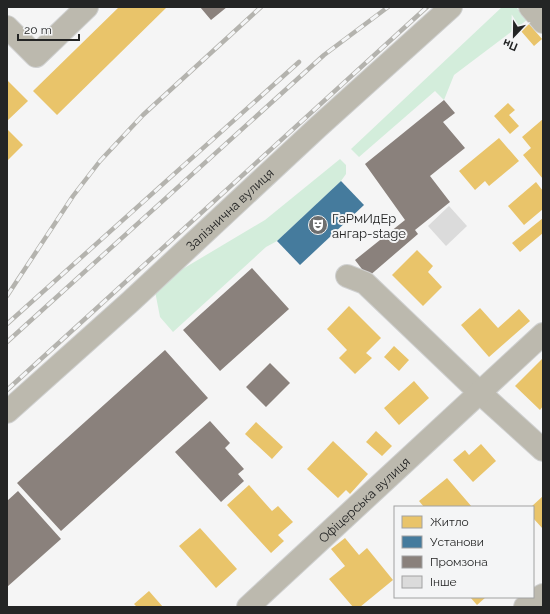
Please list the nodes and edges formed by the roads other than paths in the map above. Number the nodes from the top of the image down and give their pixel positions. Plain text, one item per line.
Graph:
1 (87, 7) edge
2 (451, 7) edge
3 (530, 7) edge
4 (543, 22) edge
5 (7, 27) edge
6 (347, 276) dead end
7 (543, 334) edge
8 (479, 392) junction
9 (7, 412) edge
10 (543, 450) edge
11 (543, 595) edge
12 (248, 607) edge
13 (525, 607) edge

1 - 5 street
2 - 9 street, Залізнична вулиця
3 - 4 street
6 - 8 street
7 - 8 street, Офіцерська вулиця
8 - 10 street
8 - 12 street, Офіцерська вулиця
11 - 13 street

